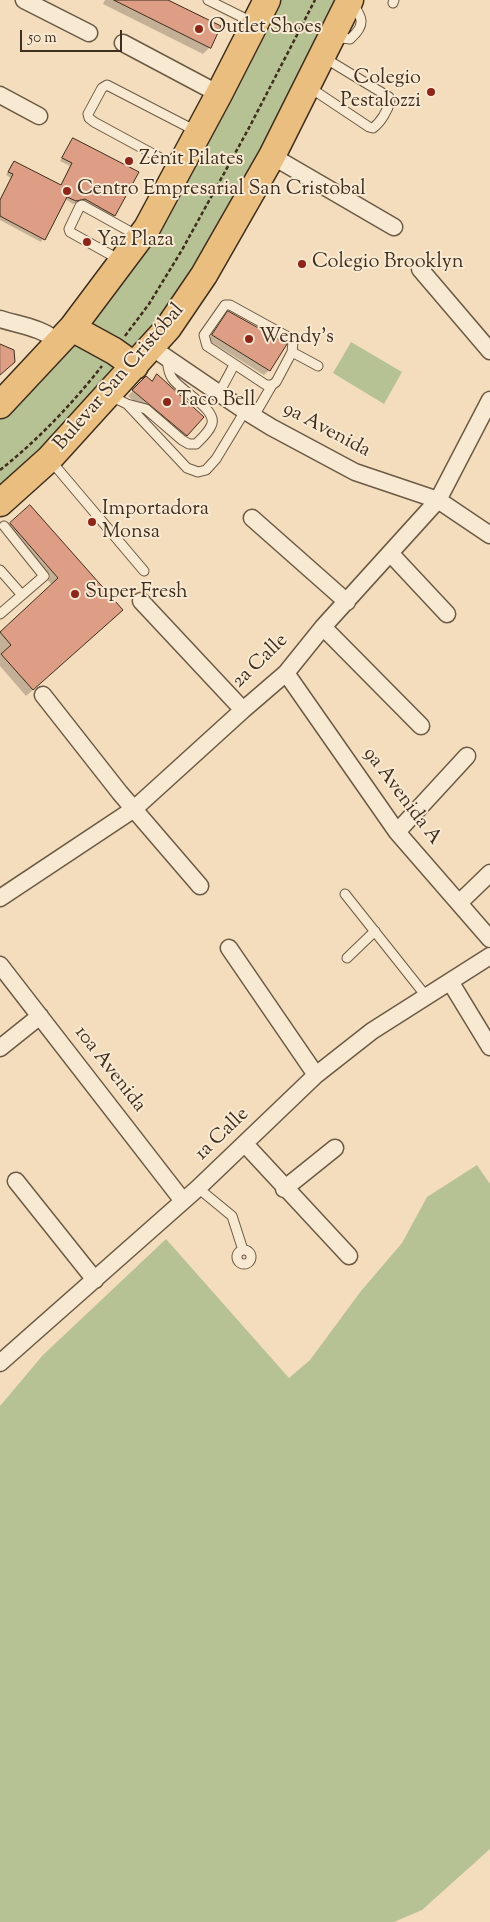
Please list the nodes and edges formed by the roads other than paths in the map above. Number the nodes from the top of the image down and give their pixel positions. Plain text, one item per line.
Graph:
1 (24, 0) edge
2 (208, 0) edge
3 (350, 0) edge
4 (263, 6) edge
5 (89, 33) dead end
6 (123, 43) dead end
7 (327, 46) junction
8 (307, 85) junction
9 (219, 94) junction
10 (0, 95) edge
11 (39, 116) dead end
12 (198, 132) junction
13 (272, 156) junction
14 (179, 168) junction
15 (394, 227) dead end
16 (140, 237) junction
17 (123, 262) junction
18 (420, 268) dead end
19 (0, 319) edge
20 (65, 336) junction
21 (490, 351) edge
22 (292, 352) junction
23 (142, 356) junction
24 (234, 365) junction
25 (318, 366) dead end
26 (272, 385) junction
27 (219, 393) junction
28 (490, 400) edge
29 (117, 401) junction
30 (0, 405) edge
31 (250, 413) junction
32 (49, 459) junction
33 (438, 500) junction
34 (2, 515) edge
35 (252, 518) dead end
36 (490, 535) edge
37 (390, 553) junction
38 (0, 570) edge
39 (144, 571) dead end
40 (22, 595) junction
41 (141, 601) dead end
42 (347, 602) junction
43 (0, 614) edge
44 (446, 614) dead end
45 (323, 628) junction
46 (286, 674) junction
47 (43, 695) dead end
48 (243, 710) junction
49 (422, 726) dead end
50 (467, 756) dead end
51 (134, 808) junction
52 (398, 832) junction
53 (490, 873) edge
54 (200, 886) dead end
55 (344, 894) dead end
56 (0, 898) edge
57 (459, 903) junction
58 (375, 931) junction
59 (490, 939) edge
60 (229, 948) dead end
61 (490, 956) edge
62 (347, 958) dead end
63 (0, 965) edge
64 (451, 983) junction
65 (426, 996) junction
66 (40, 1016) junction
67 (490, 1047) edge
68 (0, 1048) edge
69 (316, 1075) junction
70 (245, 1144) junction
71 (335, 1148) dead end
72 (16, 1181) dead end
73 (198, 1188) junction
74 (284, 1189) junction
75 (183, 1201) junction
76 (243, 1250) dead end
77 (349, 1256) dead end
78 (95, 1280) junction
79 (1, 1360) edge

1 - 5 street
2 - 4 lane
3 - 7 main road, Bulevar San Cristóbal
4 - 9 main road
6 - 9 street
7 - 8 main road, Bulevar San Cristóbal
7 - 8 lane
8 - 13 main road, Bulevar San Cristóbal
9 - 12 main road
10 - 11 street
12 - 14 main road
12 - 14 lane
13 - 15 street
13 - 23 main road, Bulevar San Cristóbal
14 - 16 main road
16 - 17 main road
16 - 17 lane
17 - 20 main road
18 - 21 street
19 - 20 street
20 - 23 main road
20 - 30 main road
22 - 24 lane
22 - 25 lane
22 - 26 lane
23 - 27 street, 9a Avenida
23 - 29 main road, Bulevar San Cristóbal
23 - 29 lane
24 - 26 lane
24 - 27 lane
26 - 31 lane
27 - 31 street, 9a Avenida
28 - 33 street, 2a Calle
29 - 31 lane
29 - 32 main road, Bulevar San Cristóbal
31 - 33 street, 9a Avenida
32 - 34 main road, Bulevar San Cristóbal
32 - 39 lane
33 - 36 street, 9a Avenida
33 - 37 street, 2a Calle
34 - 40 lane
35 - 42 street
37 - 42 street, 2a Calle
37 - 44 street
38 - 40 lane
40 - 43 lane
41 - 48 street
42 - 45 street, 2a Calle
45 - 46 street, 2a Calle
45 - 49 street
46 - 48 street, 2a Calle
46 - 52 street, 9a Avenida A
47 - 51 street
48 - 51 street, 2a Calle
50 - 52 street
51 - 54 street
51 - 56 street, 2a Calle
52 - 57 street, 9a Avenida A
53 - 57 street
55 - 58 lane
57 - 59 street, 9a Avenida A
58 - 62 lane
58 - 65 lane
60 - 69 street
61 - 64 street, 1a Calle
63 - 66 street, 10a Avenida
64 - 65 street, 1a Calle
64 - 67 street
65 - 69 street, 1a Calle
66 - 68 street
66 - 75 street, 10a Avenida
69 - 70 street, 1a Calle
70 - 73 street, 1a Calle
70 - 74 street
71 - 74 street
72 - 78 street
73 - 75 street, 1a Calle
73 - 76 lane
74 - 77 street
75 - 78 street, 1a Calle
78 - 79 street, 1a Calle

